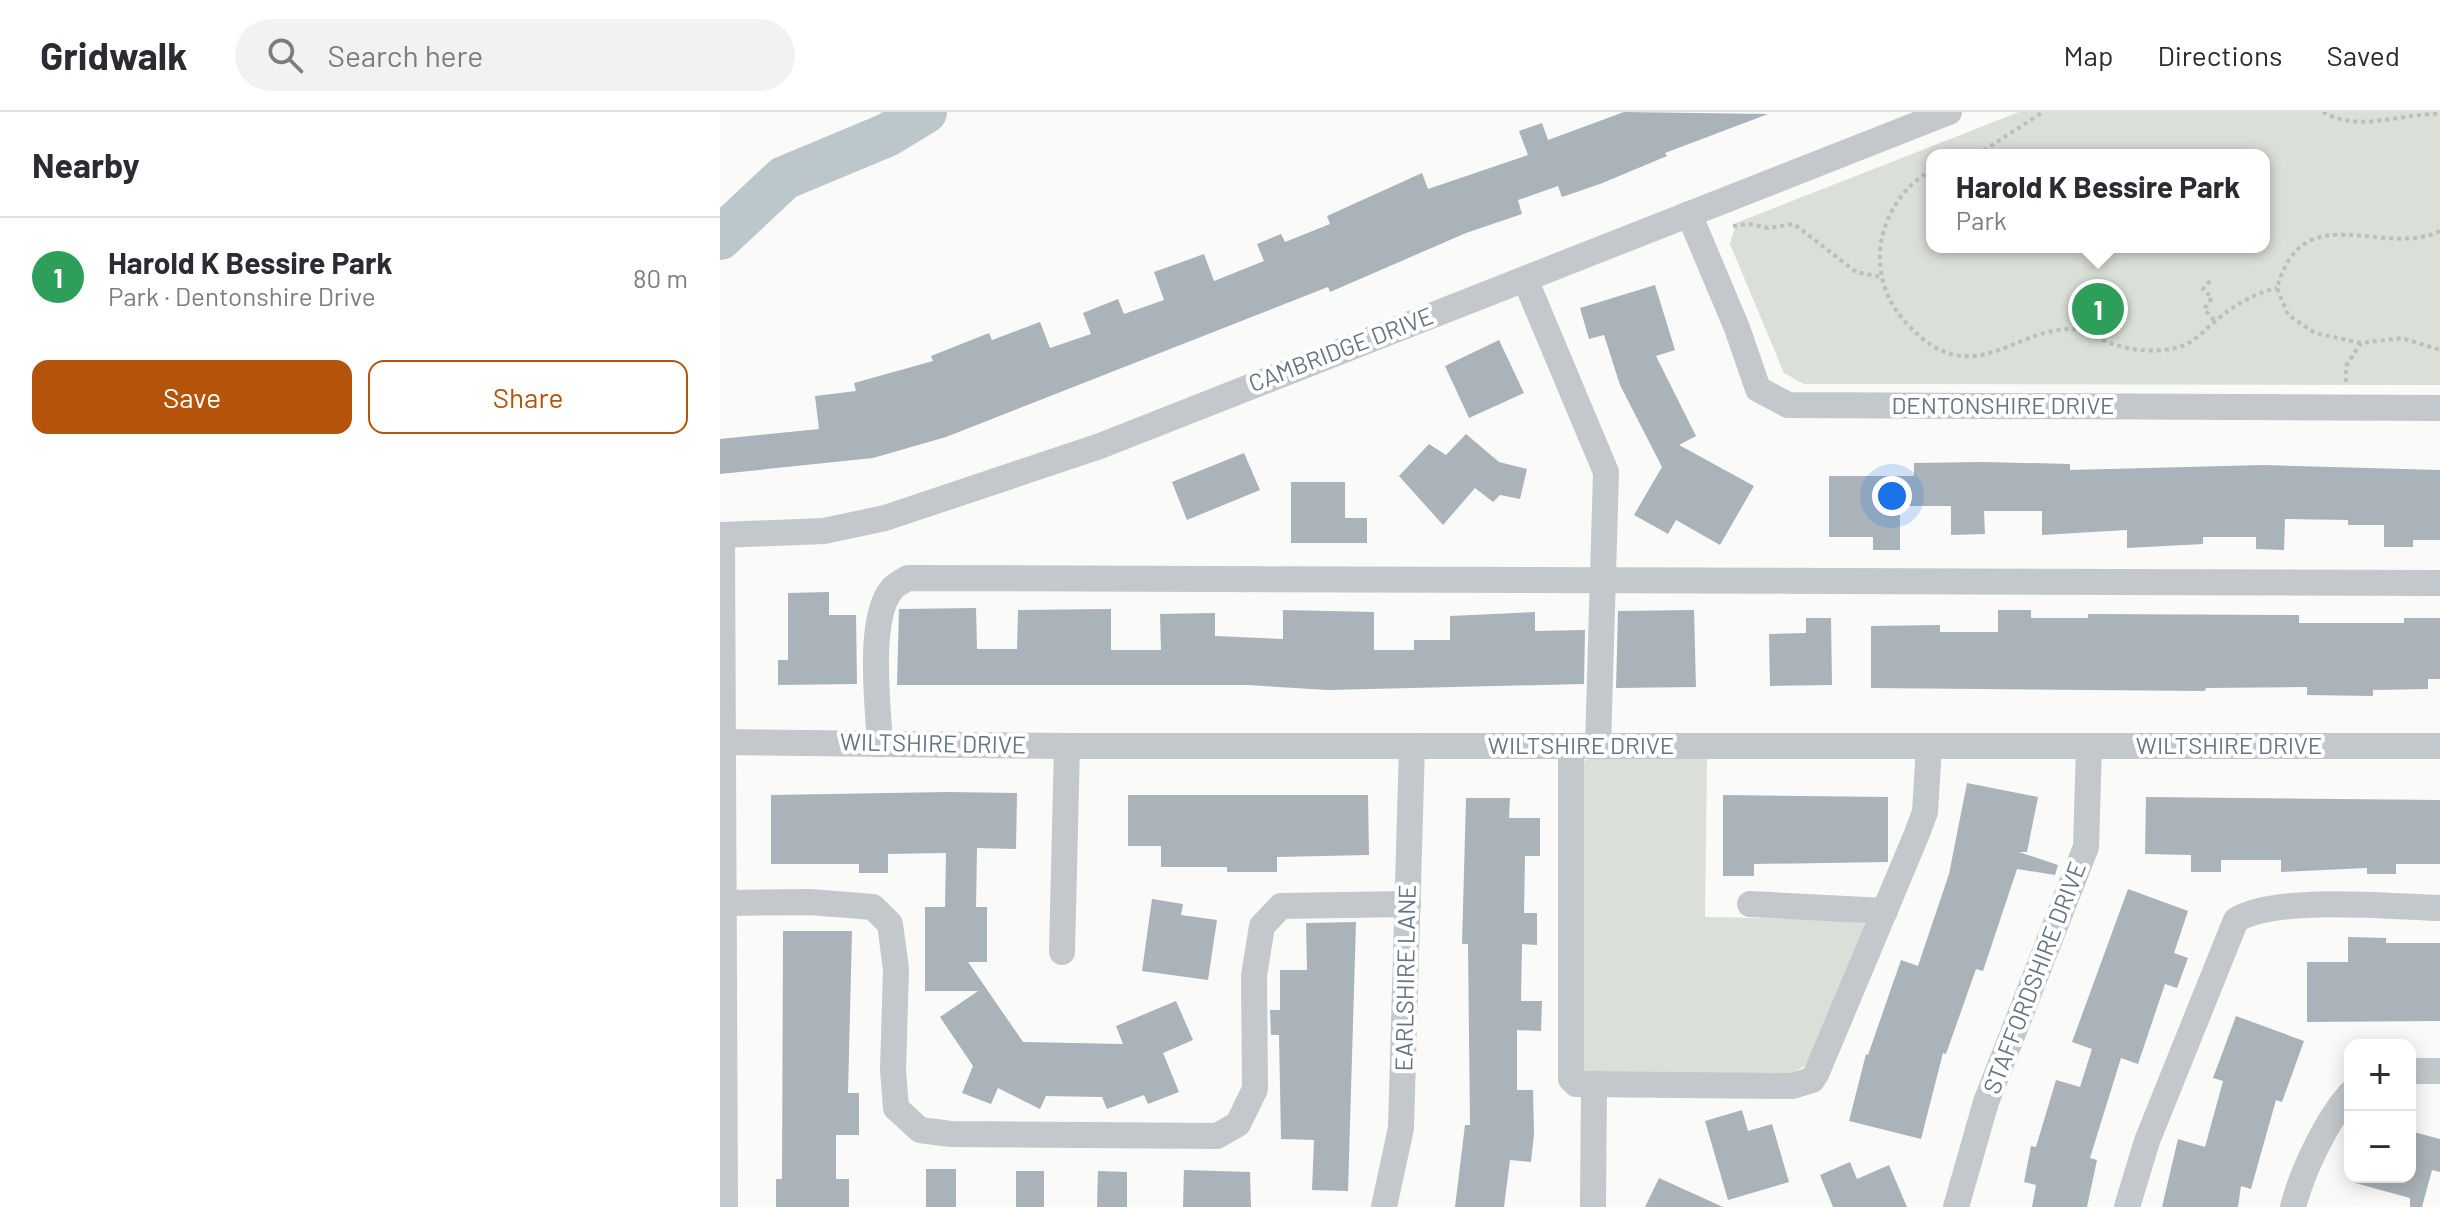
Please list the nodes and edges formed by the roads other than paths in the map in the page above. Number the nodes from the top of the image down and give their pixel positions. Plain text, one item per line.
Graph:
1 (1949, 112) edge
2 (1689, 214) junction
3 (1525, 279) junction
4 (2440, 408) edge
5 (721, 535) edge
6 (1604, 580) junction
7 (2440, 583) edge
8 (721, 670) edge
9 (722, 742) edge
10 (880, 744) junction
11 (1067, 746) junction
12 (1412, 746) junction
13 (1571, 746) junction
14 (1598, 746) junction
15 (1929, 746) junction
16 (2089, 746) junction
17 (2440, 746) edge
18 (723, 903) junction
19 (1408, 904) junction
20 (1750, 904) dead end
21 (2440, 908) edge
22 (1885, 911) junction
23 (1062, 952) dead end
24 (2416, 1071) edge
25 (2440, 1071) edge
26 (1594, 1084) junction
27 (2344, 1100) edge
28 (725, 1207) edge
29 (1384, 1207) edge
30 (1593, 1207) edge
31 (1956, 1207) edge
32 (2127, 1207) edge
33 (2293, 1207) edge

1 - 2 street, CAMBRIDGE DRIVE
2 - 3 street, CAMBRIDGE DRIVE
2 - 4 street, DENTONSHIRE DRIVE
3 - 5 street, CAMBRIDGE DRIVE
3 - 6 street
5 - 8 street
6 - 7 street
6 - 10 street
6 - 14 street
8 - 9 street
9 - 10 street, WILTSHIRE DRIVE
9 - 18 street
10 - 11 street, WILTSHIRE DRIVE
11 - 12 street, WILTSHIRE DRIVE
11 - 23 street
12 - 13 street, WILTSHIRE DRIVE
12 - 19 street, EARLSHIRE LANE
13 - 14 street, WILTSHIRE DRIVE
13 - 26 street
14 - 15 street, WILTSHIRE DRIVE
15 - 16 street, WILTSHIRE DRIVE
15 - 22 street
16 - 17 street, WILTSHIRE DRIVE
16 - 31 street, STAFFORDSHIRE DRIVE
18 - 19 street
18 - 28 street
19 - 29 street, EARLSHIRE LANE
20 - 22 street
21 - 32 street
22 - 26 street
24 - 25 street
26 - 30 street
27 - 33 street

